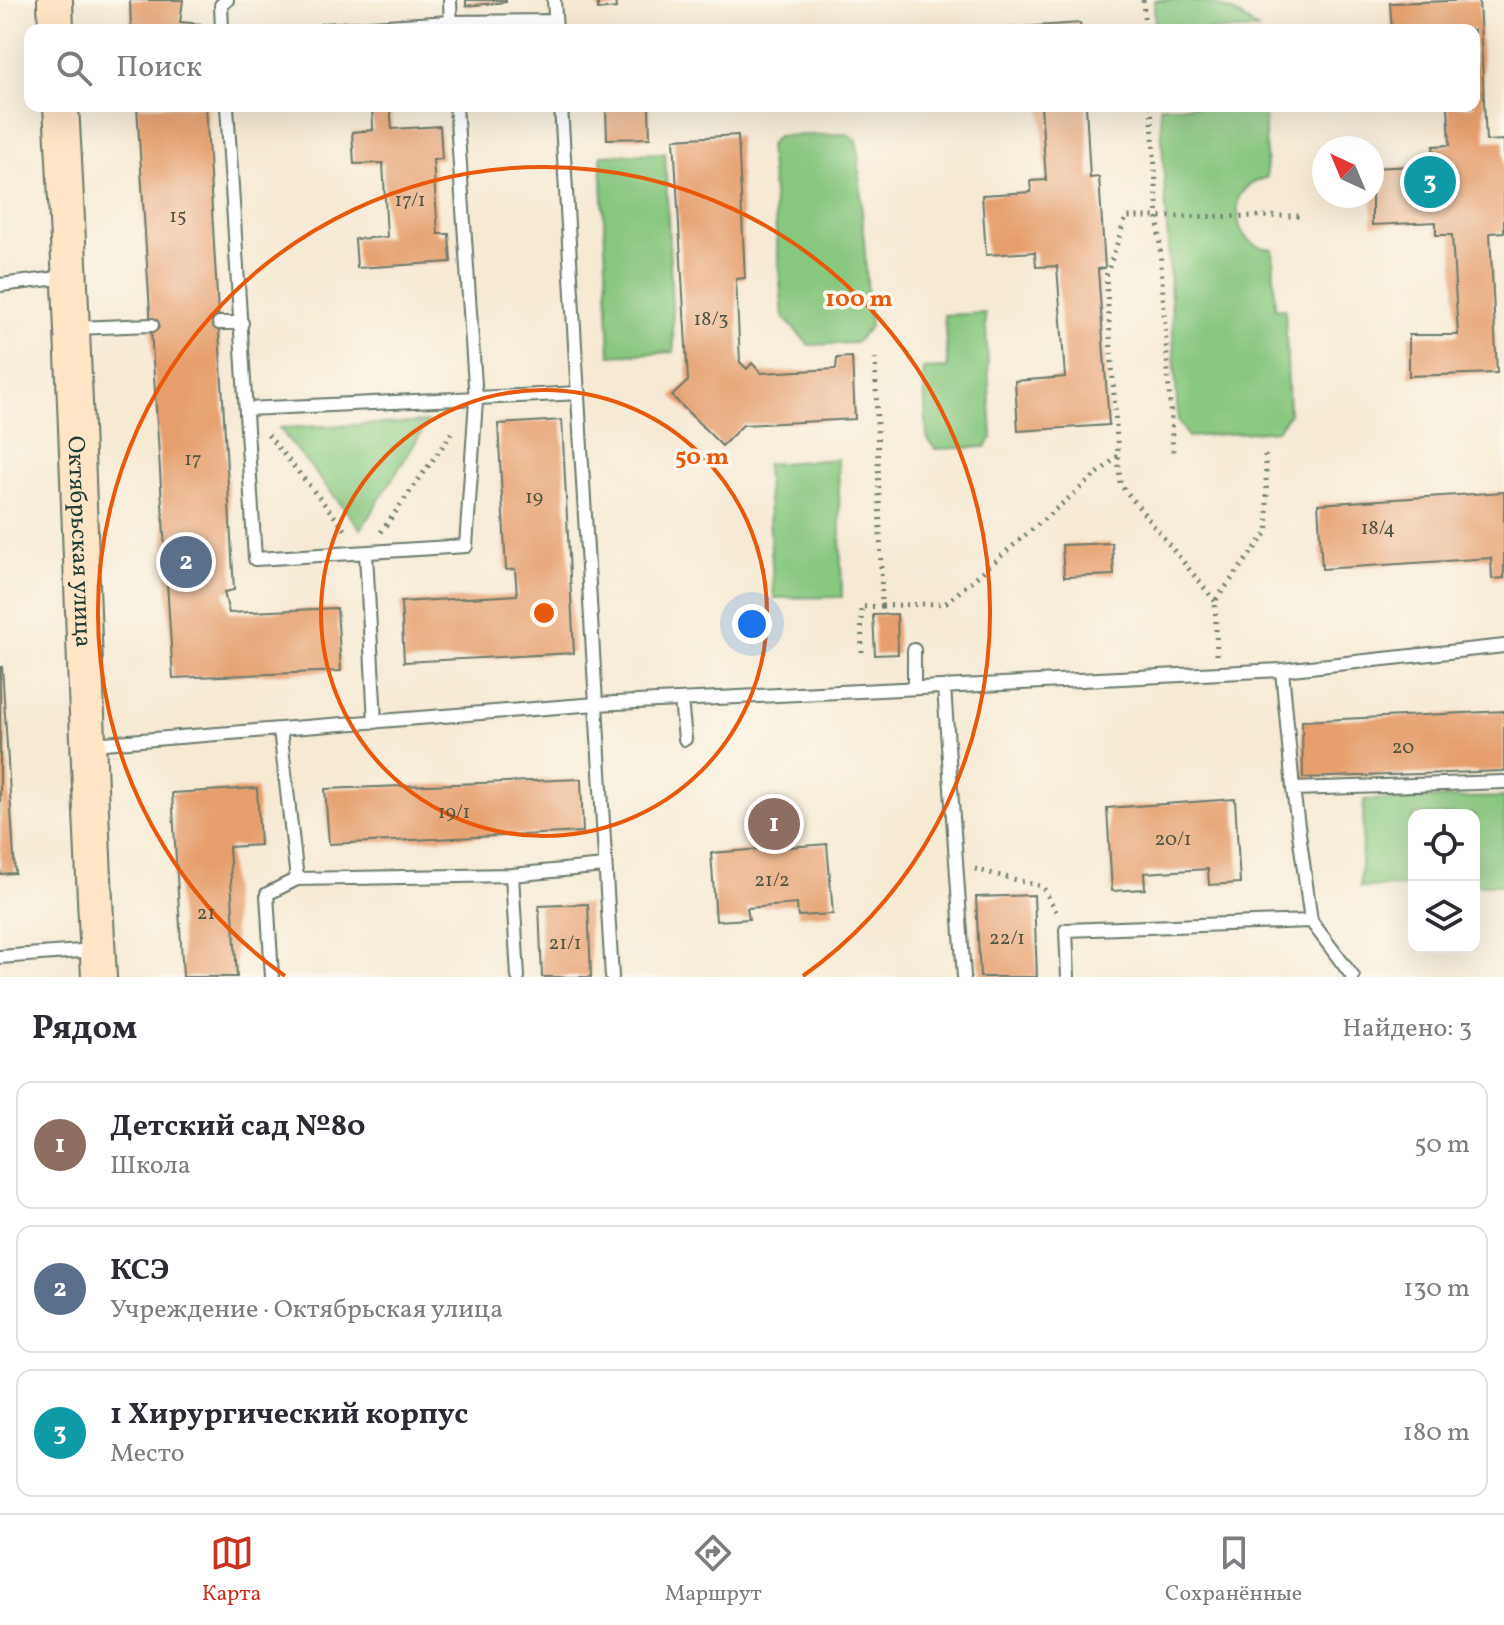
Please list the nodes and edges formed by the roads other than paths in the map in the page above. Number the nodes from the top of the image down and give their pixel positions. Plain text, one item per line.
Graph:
1 (55, 0) edge
2 (227, 0) edge
3 (450, 0) edge
4 (554, 0) edge
5 (56, 24) edge
6 (222, 24) edge
7 (451, 24) edge
8 (555, 24) edge
9 (61, 112) edge
10 (227, 112) edge
11 (456, 112) edge
12 (561, 112) edge
13 (70, 276) junction
14 (0, 285) edge
15 (219, 323) dead end
16 (242, 323) junction
17 (152, 325) dead end
18 (72, 328) junction
19 (580, 393) junction
20 (476, 400) junction
21 (247, 409) junction
22 (366, 554) junction
23 (1504, 646) edge
24 (914, 650) dead end
25 (1282, 670) junction
26 (914, 687) junction
27 (944, 687) junction
28 (681, 700) junction
29 (596, 704) junction
30 (375, 722) junction
31 (280, 729) junction
32 (685, 739) dead end
33 (87, 744) junction
34 (1504, 782) edge
35 (1293, 789) junction
36 (604, 866) junction
37 (512, 875) junction
38 (297, 879) junction
39 (942, 903) dead end
40 (959, 904) junction
41 (1311, 921) junction
42 (0, 957) edge
43 (98, 963) edge
44 (272, 977) edge
45 (518, 977) edge
46 (612, 977) edge
47 (964, 977) edge
48 (1068, 977) edge
49 (1353, 977) edge

1 - 5 main road
2 - 6 lane
3 - 7 lane
4 - 8 lane
9 - 13 main road, Октябрьская улица
10 - 16 lane
11 - 20 lane
12 - 19 lane
13 - 14 lane
13 - 18 main road, Октябрьская улица
15 - 16 lane
16 - 21 lane
17 - 18 lane
18 - 33 main road, Октябрьская улица
19 - 20 lane
19 - 29 lane
20 - 21 lane
20 - 22 lane
21 - 22 lane
22 - 30 lane
23 - 25 lane
24 - 26 lane
25 - 27 lane
25 - 35 lane
26 - 27 lane
26 - 28 lane
27 - 40 lane
28 - 29 lane
28 - 32 lane
29 - 30 lane
29 - 36 lane
30 - 31 lane
31 - 33 lane
31 - 38 lane
33 - 43 main road, Октябрьская улица
34 - 35 lane
35 - 41 lane
36 - 37 lane
36 - 46 lane
37 - 38 lane
37 - 45 lane
38 - 44 lane
39 - 40 lane
40 - 47 lane
41 - 48 lane
41 - 49 lane
42 - 43 lane

